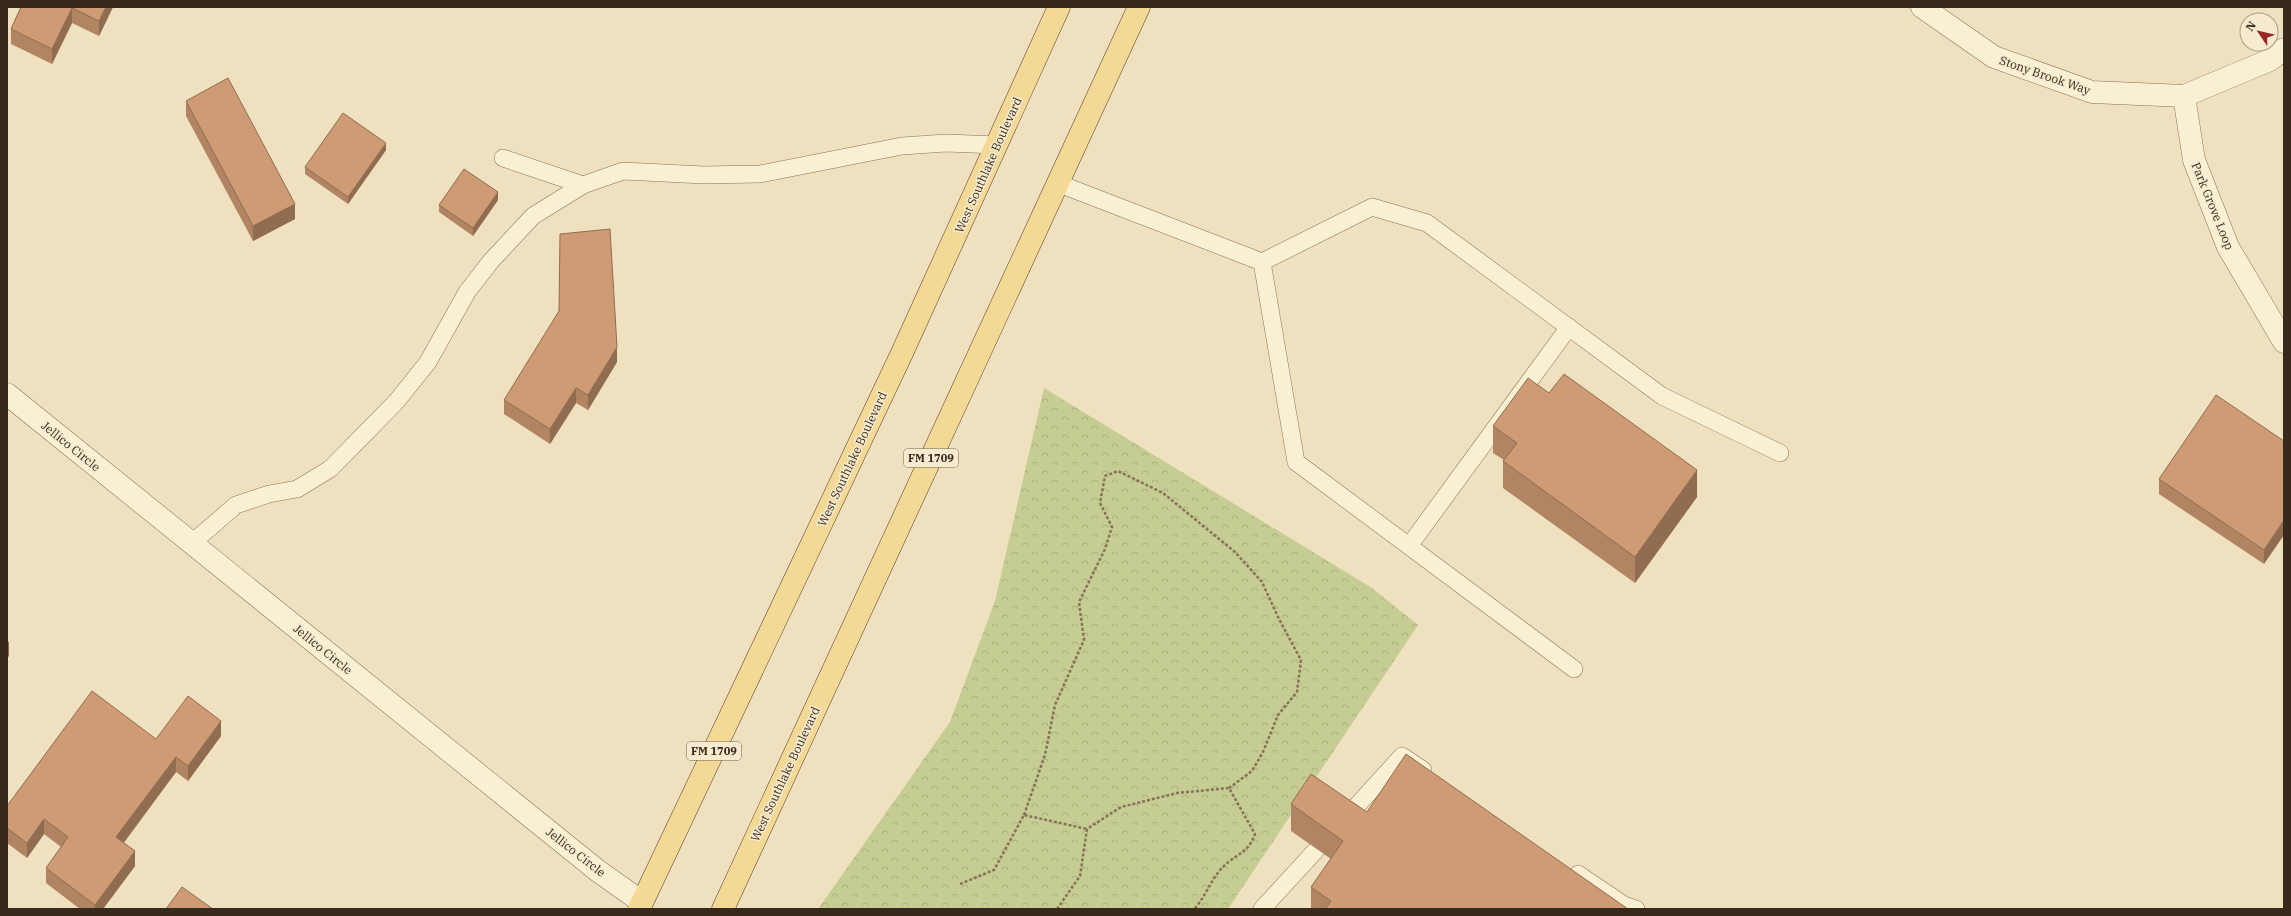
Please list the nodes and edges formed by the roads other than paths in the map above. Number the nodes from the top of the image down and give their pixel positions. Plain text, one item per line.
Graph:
1 (1060, 7) edge
2 (1139, 7) edge
3 (1922, 7) edge
4 (2284, 49) edge
5 (2184, 96) junction
6 (997, 145) junction
7 (503, 158) dead end
8 (1057, 183) junction
9 (583, 185) junction
10 (1262, 262) junction
11 (1569, 327) junction
12 (2284, 342) edge
13 (7, 394) edge
14 (1780, 452) dead end
15 (192, 543) junction
16 (1409, 546) junction
17 (1574, 669) dead end
18 (1435, 778) edge
19 (1342, 822) edge
20 (1317, 849) edge
21 (1565, 866) edge
22 (645, 906) edge
23 (724, 909) edge
24 (1262, 909) edge
25 (1636, 909) edge

1 - 6 main road, West Southlake Boulevard / FM 1709
2 - 8 main road, West Southlake Boulevard / FM 1709
3 - 5 street, Stony Brook Way
4 - 5 street
5 - 12 street, Park Grove Loop
6 - 9 lane
6 - 22 main road, West Southlake Boulevard / FM 1709
7 - 9 lane
8 - 10 lane
8 - 23 main road, West Southlake Boulevard / FM 1709
9 - 15 lane
10 - 11 lane
10 - 16 lane
11 - 14 lane
11 - 16 lane
13 - 15 street, Jellico Circle
15 - 22 street, Jellico Circle
16 - 17 lane
18 - 19 lane
20 - 24 lane
21 - 25 lane

